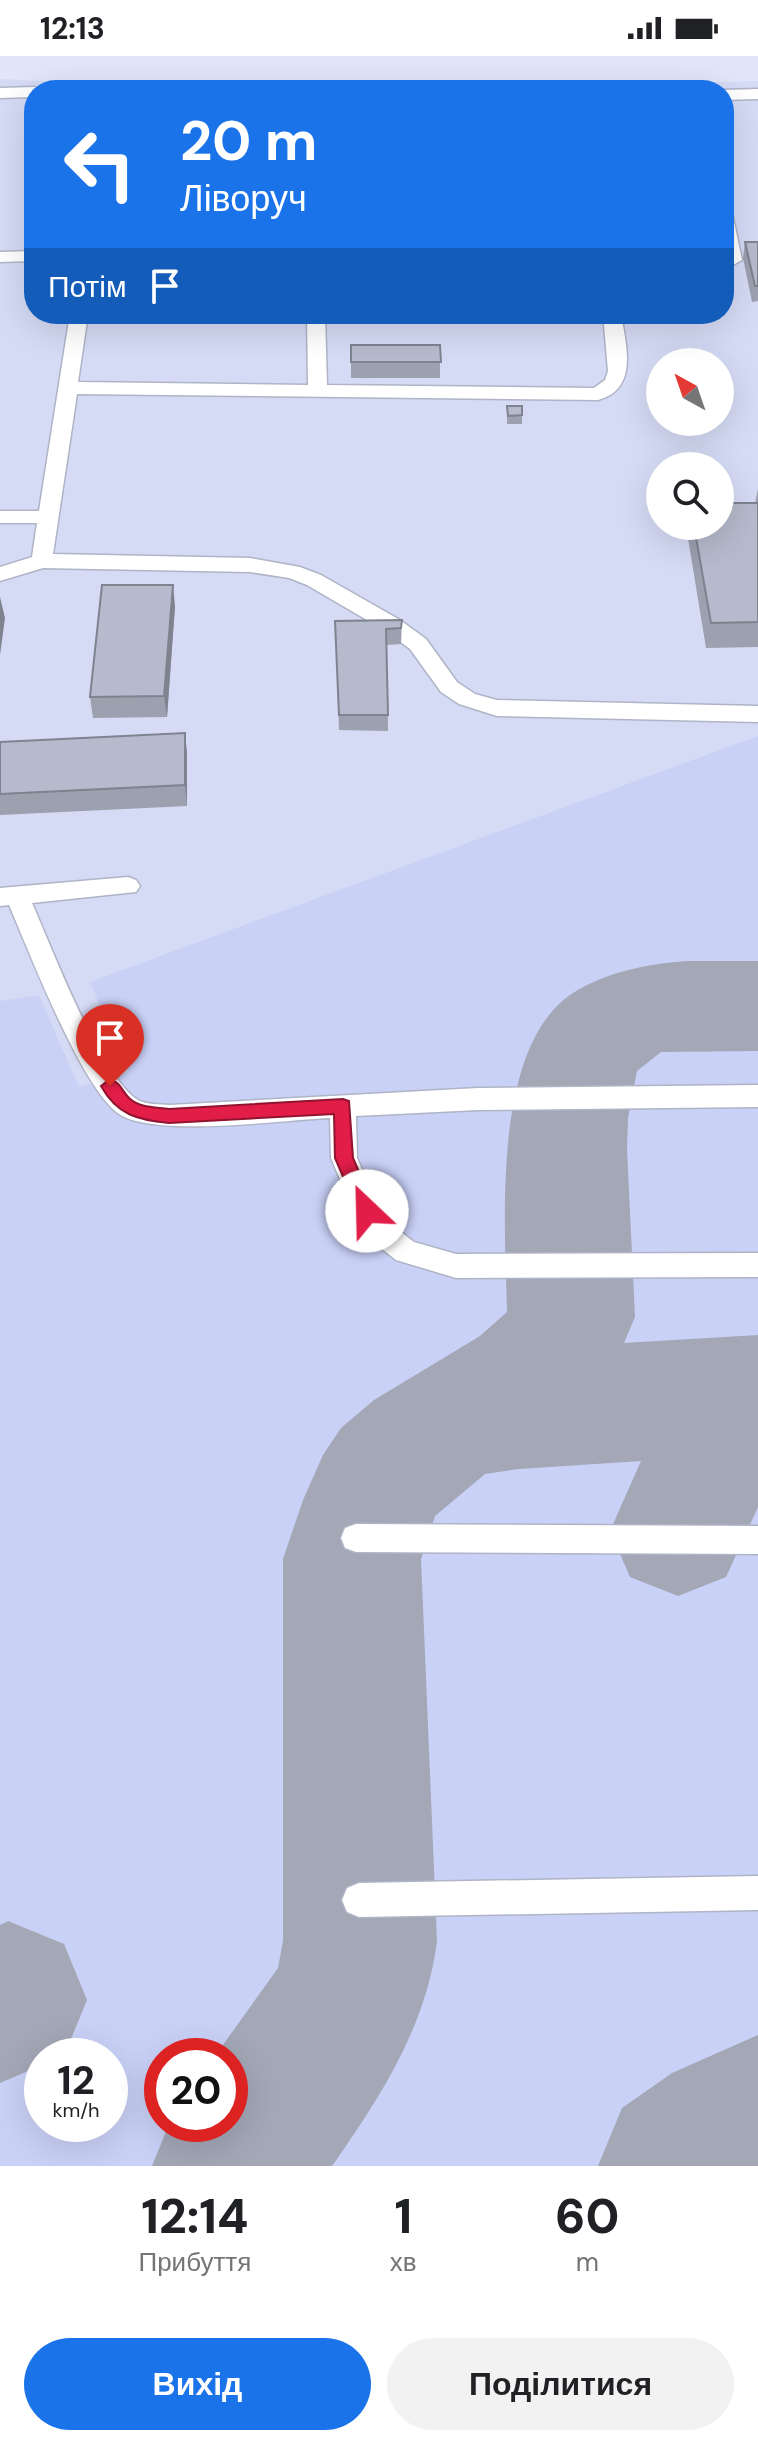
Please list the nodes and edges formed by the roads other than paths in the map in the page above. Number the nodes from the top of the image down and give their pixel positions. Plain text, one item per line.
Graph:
1 (24, 92) edge
2 (0, 93) edge
3 (758, 94) edge
4 (734, 95) edge
5 (24, 256) edge
6 (0, 257) edge
7 (78, 324) edge
8 (316, 324) edge
9 (613, 324) edge
10 (70, 388) junction
11 (318, 391) junction
12 (0, 517) edge
13 (49, 517) junction
14 (42, 561) junction
15 (0, 574) edge
16 (758, 714) edge
17 (128, 886) dead end
18 (8, 897) edge
19 (758, 1096) edge
20 (343, 1106) junction
21 (758, 1265) edge
22 (356, 1538) dead end
23 (758, 1540) edge
24 (758, 1893) edge
25 (359, 1900) dead end

1 - 2 lane
3 - 4 lane
5 - 6 lane
7 - 10 lane
8 - 11 lane
9 - 11 lane
10 - 11 lane
10 - 13 lane
12 - 13 lane
13 - 14 lane
14 - 15 lane
14 - 16 lane
17 - 18 lane
18 - 20 lane
19 - 20 lane
20 - 21 lane
22 - 23 lane
24 - 25 lane

